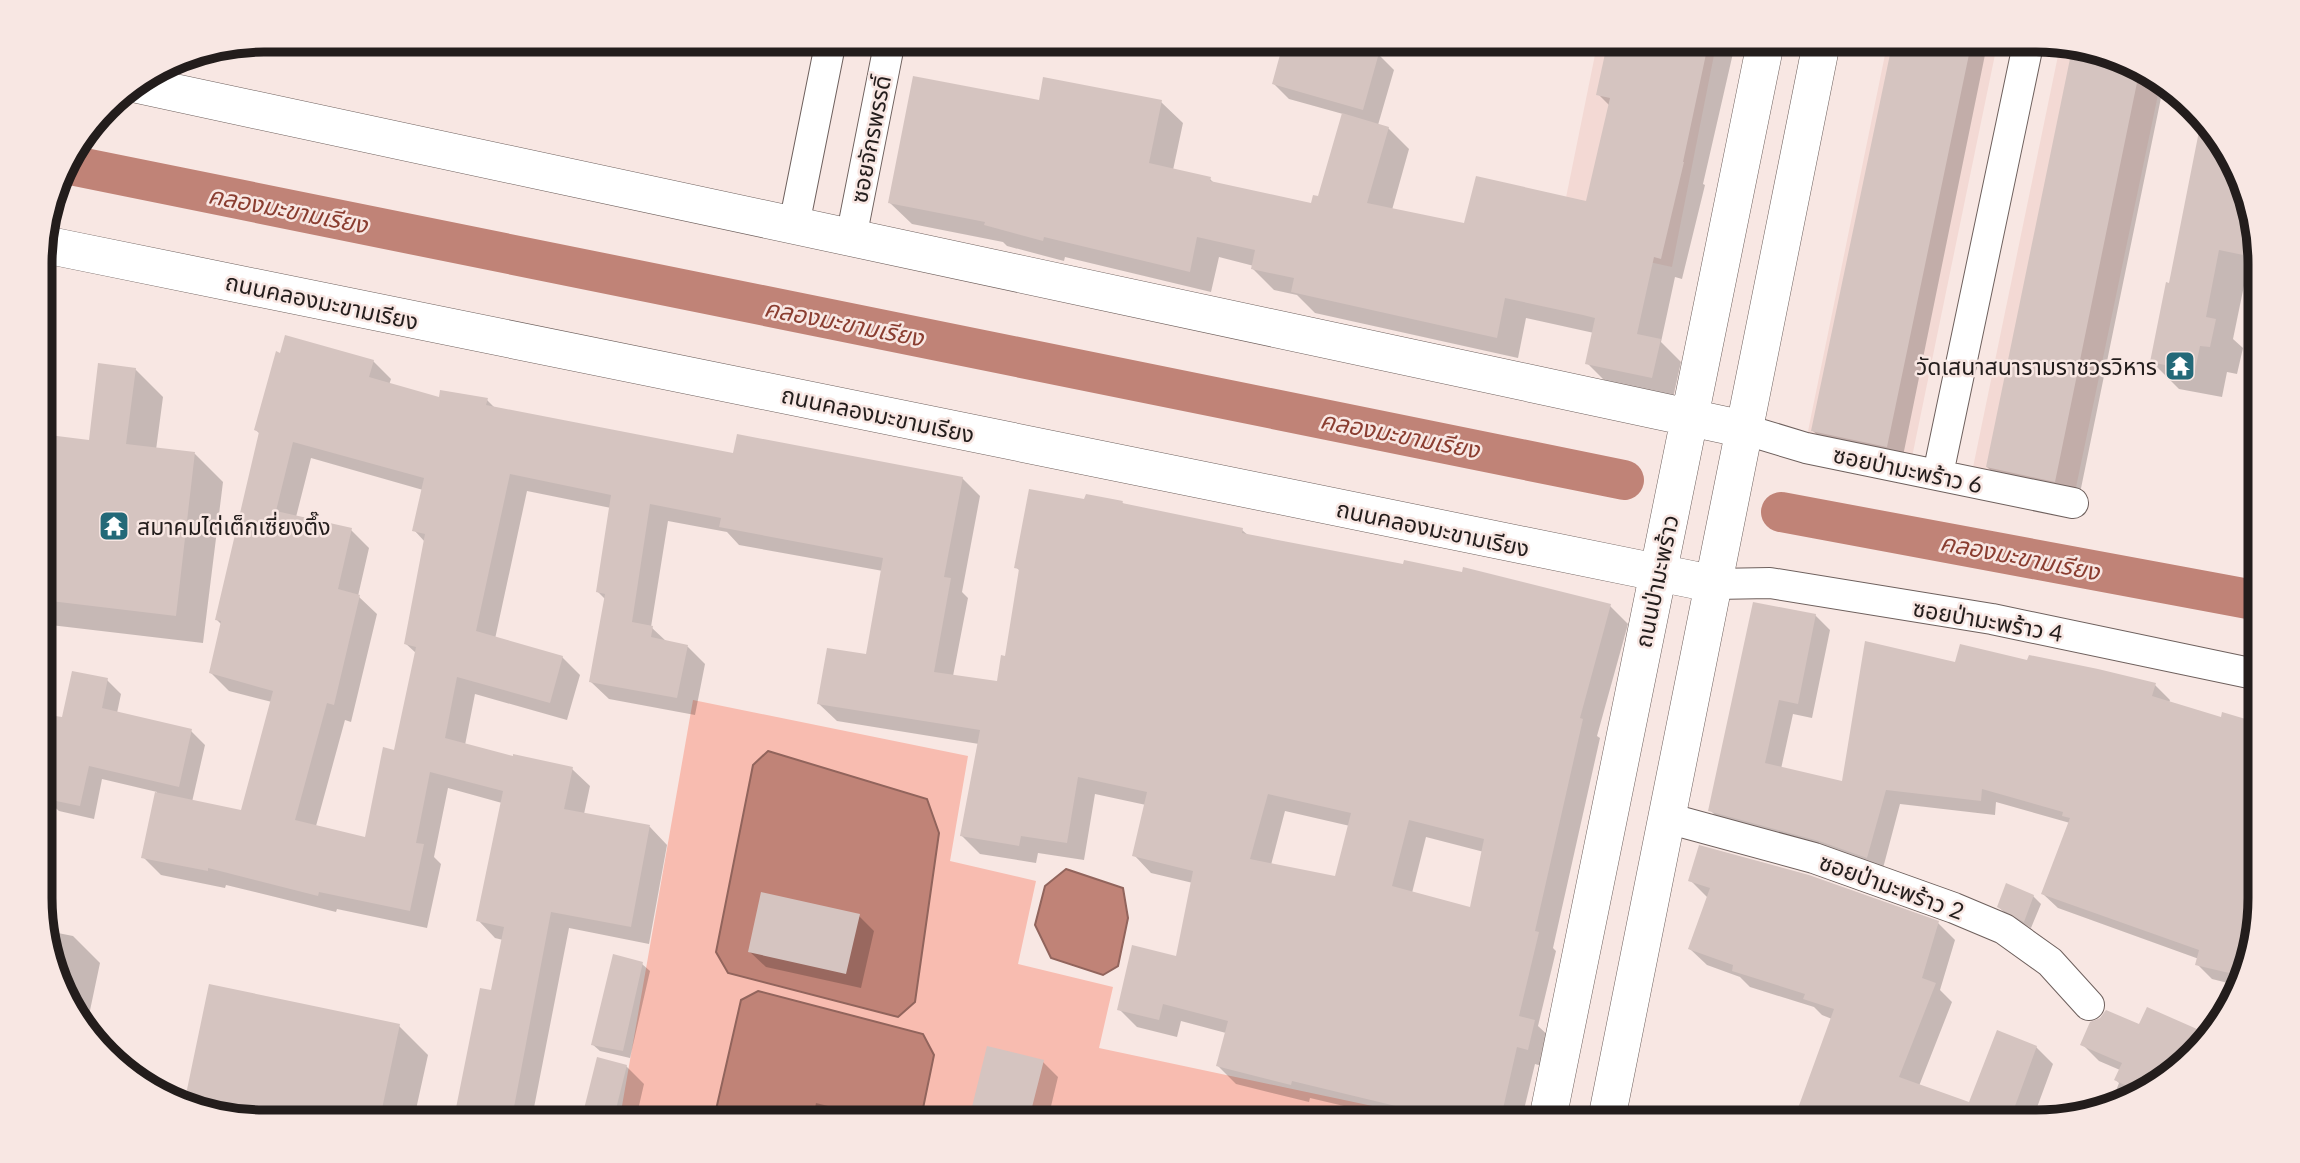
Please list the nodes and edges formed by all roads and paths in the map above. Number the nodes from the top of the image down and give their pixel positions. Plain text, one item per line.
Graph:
1 (829, 52) edge
2 (888, 52) edge
3 (1764, 52) edge
4 (1820, 52) edge
5 (2026, 52) edge
6 (149, 87) edge
7 (794, 225) junction
8 (851, 238) junction
9 (53, 246) edge
10 (1691, 417) junction
11 (1744, 429) junction
12 (1938, 474) junction
13 (2073, 503) dead end
14 (1658, 573) junction
15 (1714, 584) junction
16 (2248, 673) edge
17 (1667, 818) junction
18 (2089, 1005) dead end
19 (1549, 1110) edge
20 (1608, 1110) edge

1 - 7 street
2 - 8 street, ซอยจักรพรรดิ์
3 - 10 street, ถนนป่ามะพร้าว
4 - 11 street
5 - 12 street
6 - 7 street
7 - 8 street
8 - 10 street
9 - 14 street, ถนนคลองมะขามเรียง
10 - 11 street
10 - 14 street, ถนนป่ามะพร้าว
11 - 12 street, ซอยป่ามะพร้าว 6
11 - 15 street
12 - 13 street, ซอยป่ามะพร้าว 6
14 - 15 street, ถนนคลองมะขามเรียง
14 - 19 street, ถนนป่ามะพร้าว
15 - 16 street, ซอยป่ามะพร้าว 4
15 - 17 street
17 - 18 street, ซอยป่ามะพร้าว 2
17 - 20 street

